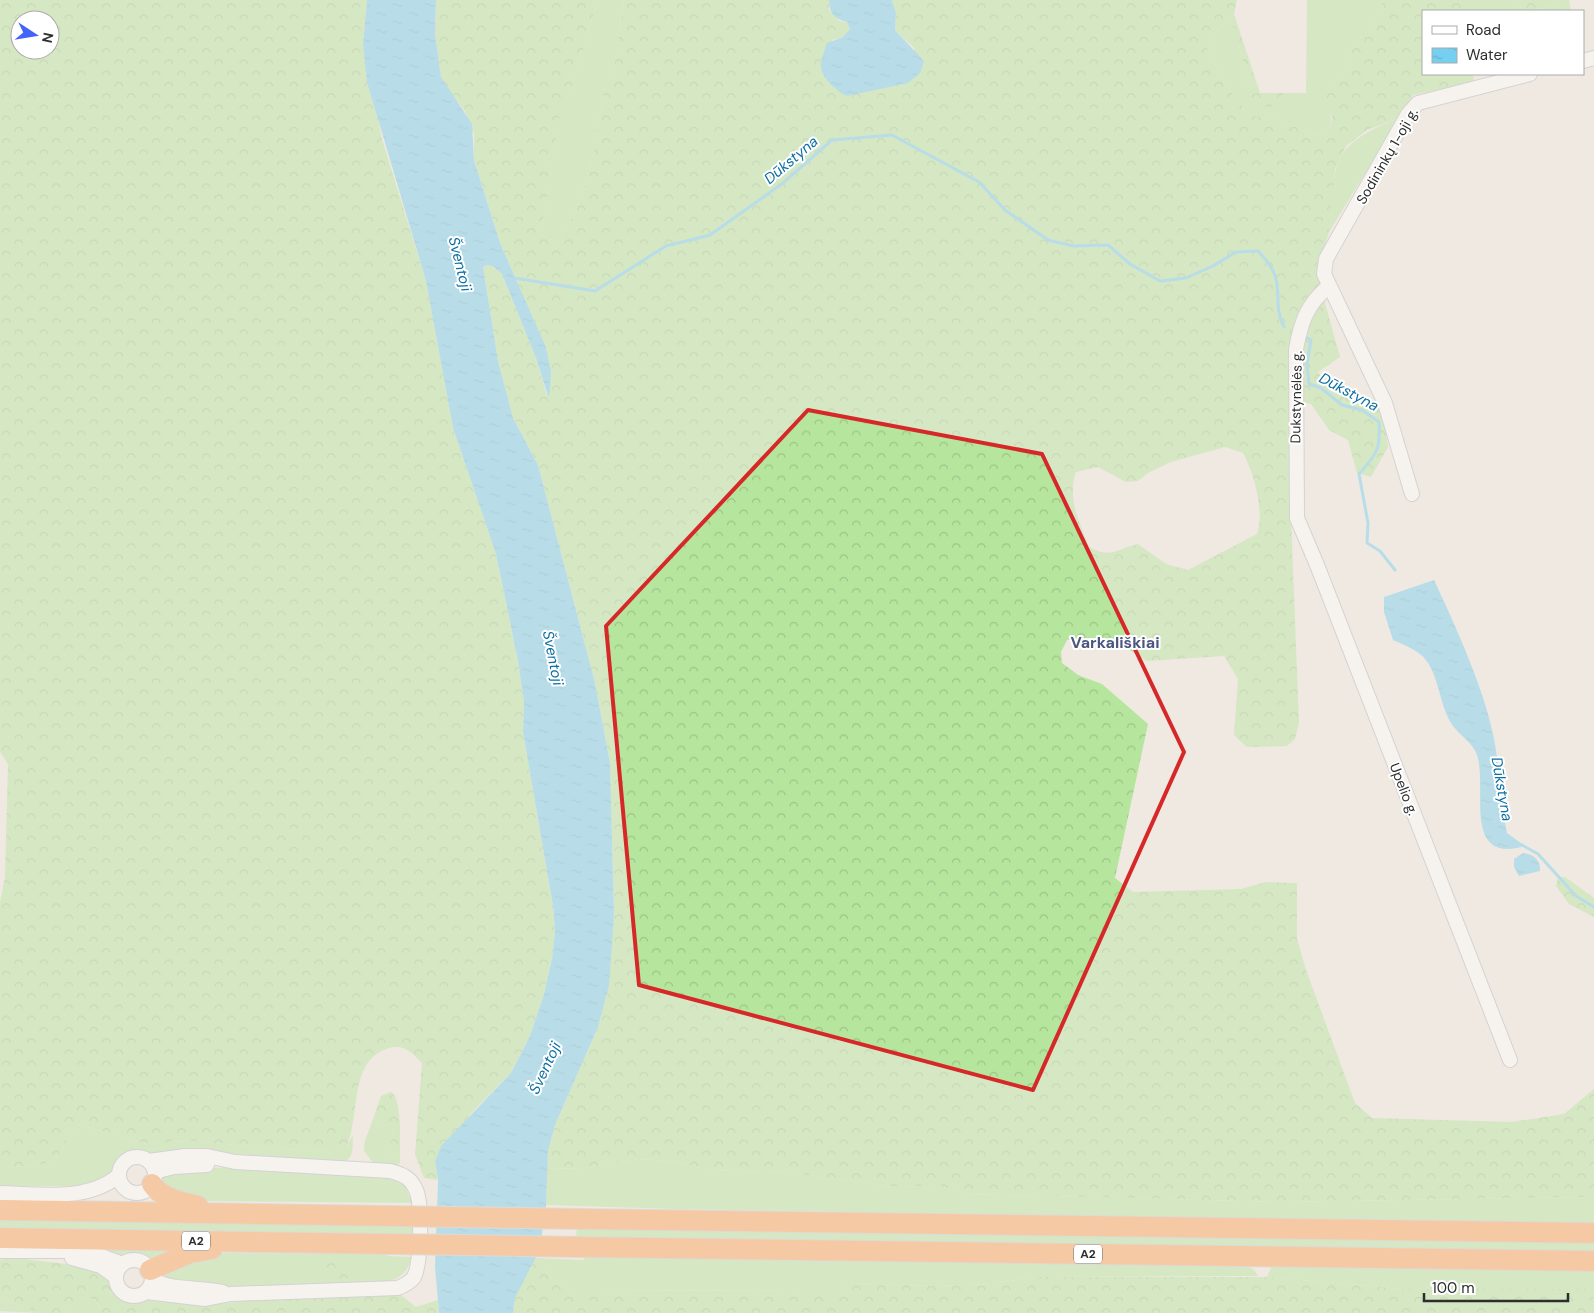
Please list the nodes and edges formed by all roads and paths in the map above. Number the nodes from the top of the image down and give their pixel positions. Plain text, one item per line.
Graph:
1 (1526, 75) edge
2 (1329, 286) junction
3 (1412, 494) dead end
4 (1297, 518) joint
5 (1510, 1060) dead end
6 (149, 1161) junction
7 (236, 1162) junction
8 (119, 1174) junction
9 (153, 1180) junction
10 (126, 1189) junction
11 (0, 1193) edge
12 (37, 1194) junction
13 (0, 1210) edge
14 (224, 1214) junction
15 (1594, 1233) edge
16 (0, 1238) edge
17 (251, 1242) junction
18 (0, 1251) edge
19 (35, 1252) junction
20 (1594, 1261) edge
21 (124, 1264) junction
22 (151, 1274) junction
23 (116, 1277) junction
24 (146, 1292) junction
25 (231, 1294) junction

1 - 2 street, Sodininkų 1-oji g.
2 - 3 street, Sodininkų 1-oji g.
2 - 4 street, Dukstynėlės g.
4 - 5 street, Upelio g.
6 - 7 street
6 - 8 street
6 - 9 street
7 - 9 street
7 - 25 street
8 - 10 street
8 - 12 street
9 - 10 street
9 - 14 highway
10 - 12 street
11 - 12 street
13 - 14 highway, A2
14 - 15 highway, A2, bridge
16 - 17 highway, A2
17 - 20 highway, A2, bridge
17 - 22 highway
18 - 19 street
19 - 21 street
19 - 23 street
21 - 22 street
21 - 23 street
22 - 24 street
22 - 25 street
23 - 24 street
24 - 25 street

